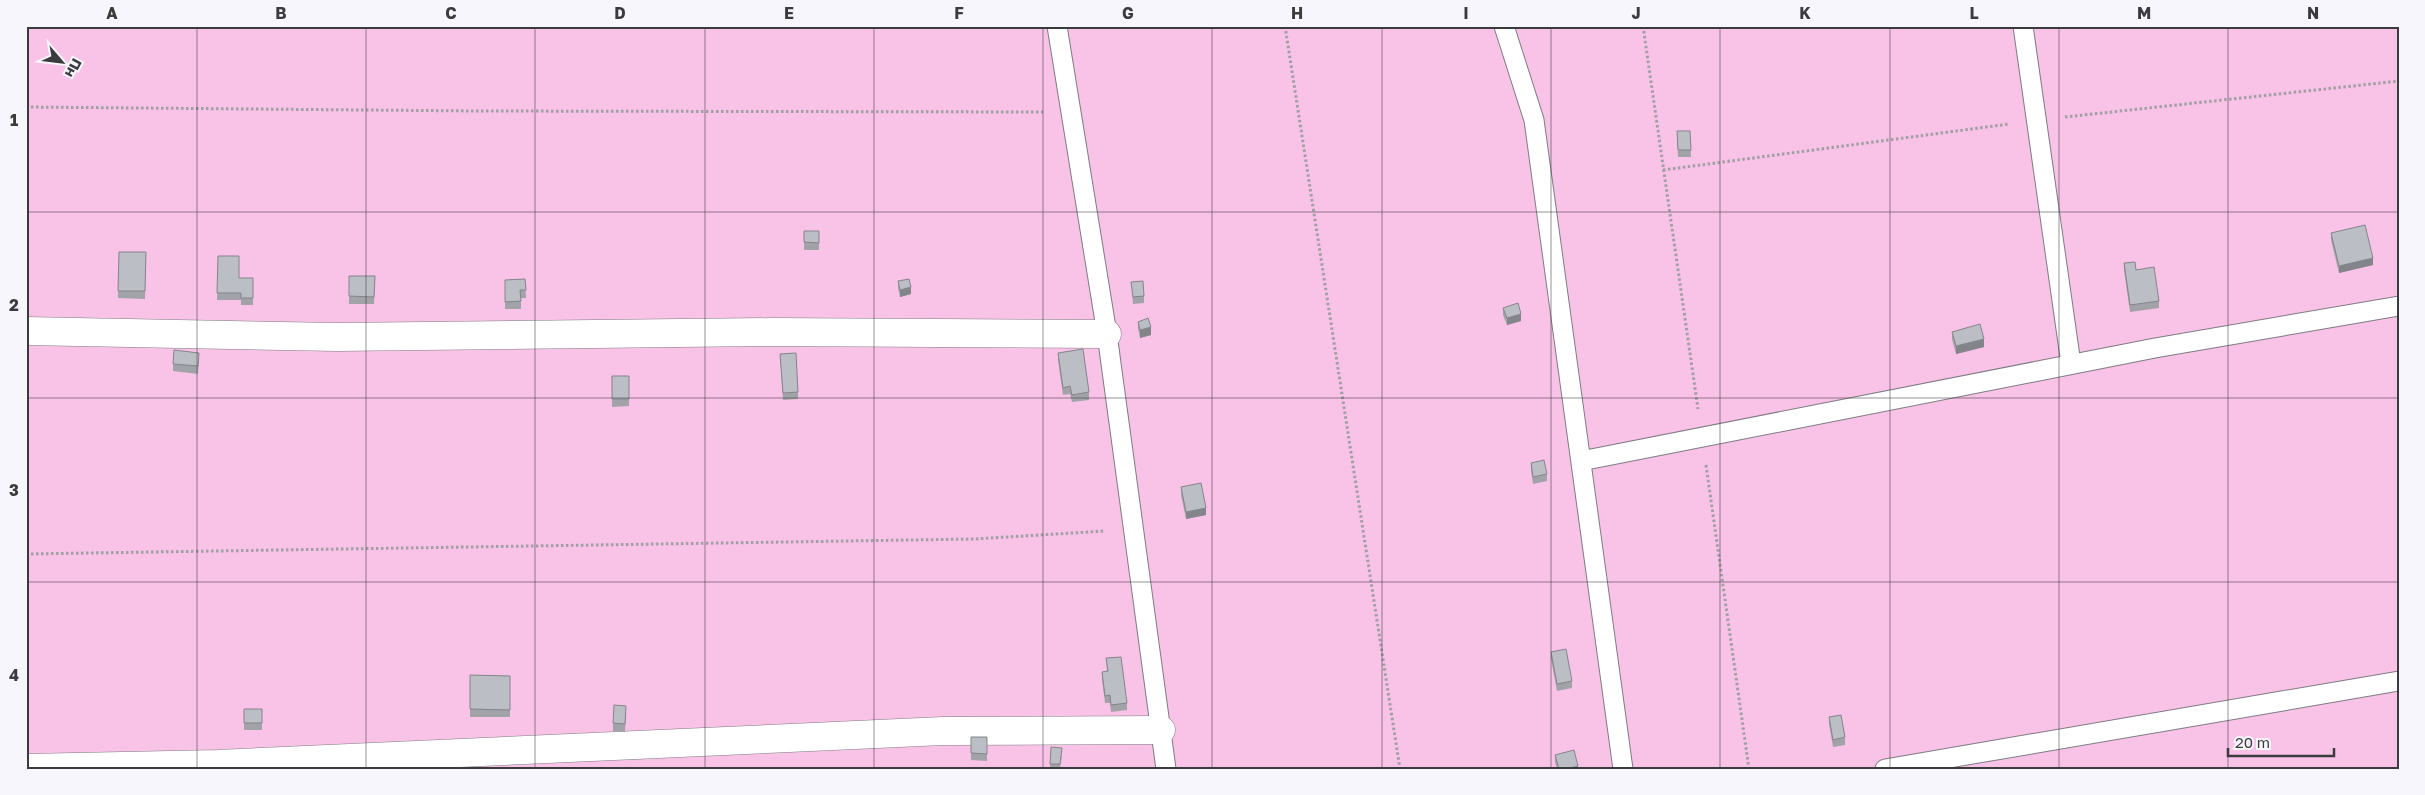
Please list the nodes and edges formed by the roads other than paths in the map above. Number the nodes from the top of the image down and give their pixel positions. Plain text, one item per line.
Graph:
1 (1057, 26) edge
2 (1504, 26) edge
3 (2023, 26) edge
4 (2399, 306) edge
5 (26, 331) edge
6 (1107, 334) junction
7 (2071, 364) junction
8 (1581, 461) junction
9 (2399, 680) edge
10 (1161, 730) junction
11 (26, 768) edge
12 (1166, 769) edge
13 (1623, 769) edge
14 (1886, 769) edge

1 - 6 lane
2 - 8 lane
3 - 7 lane
4 - 7 lane
5 - 6 street
6 - 10 lane
7 - 8 lane
8 - 13 lane
9 - 14 lane
10 - 11 street
10 - 12 lane

